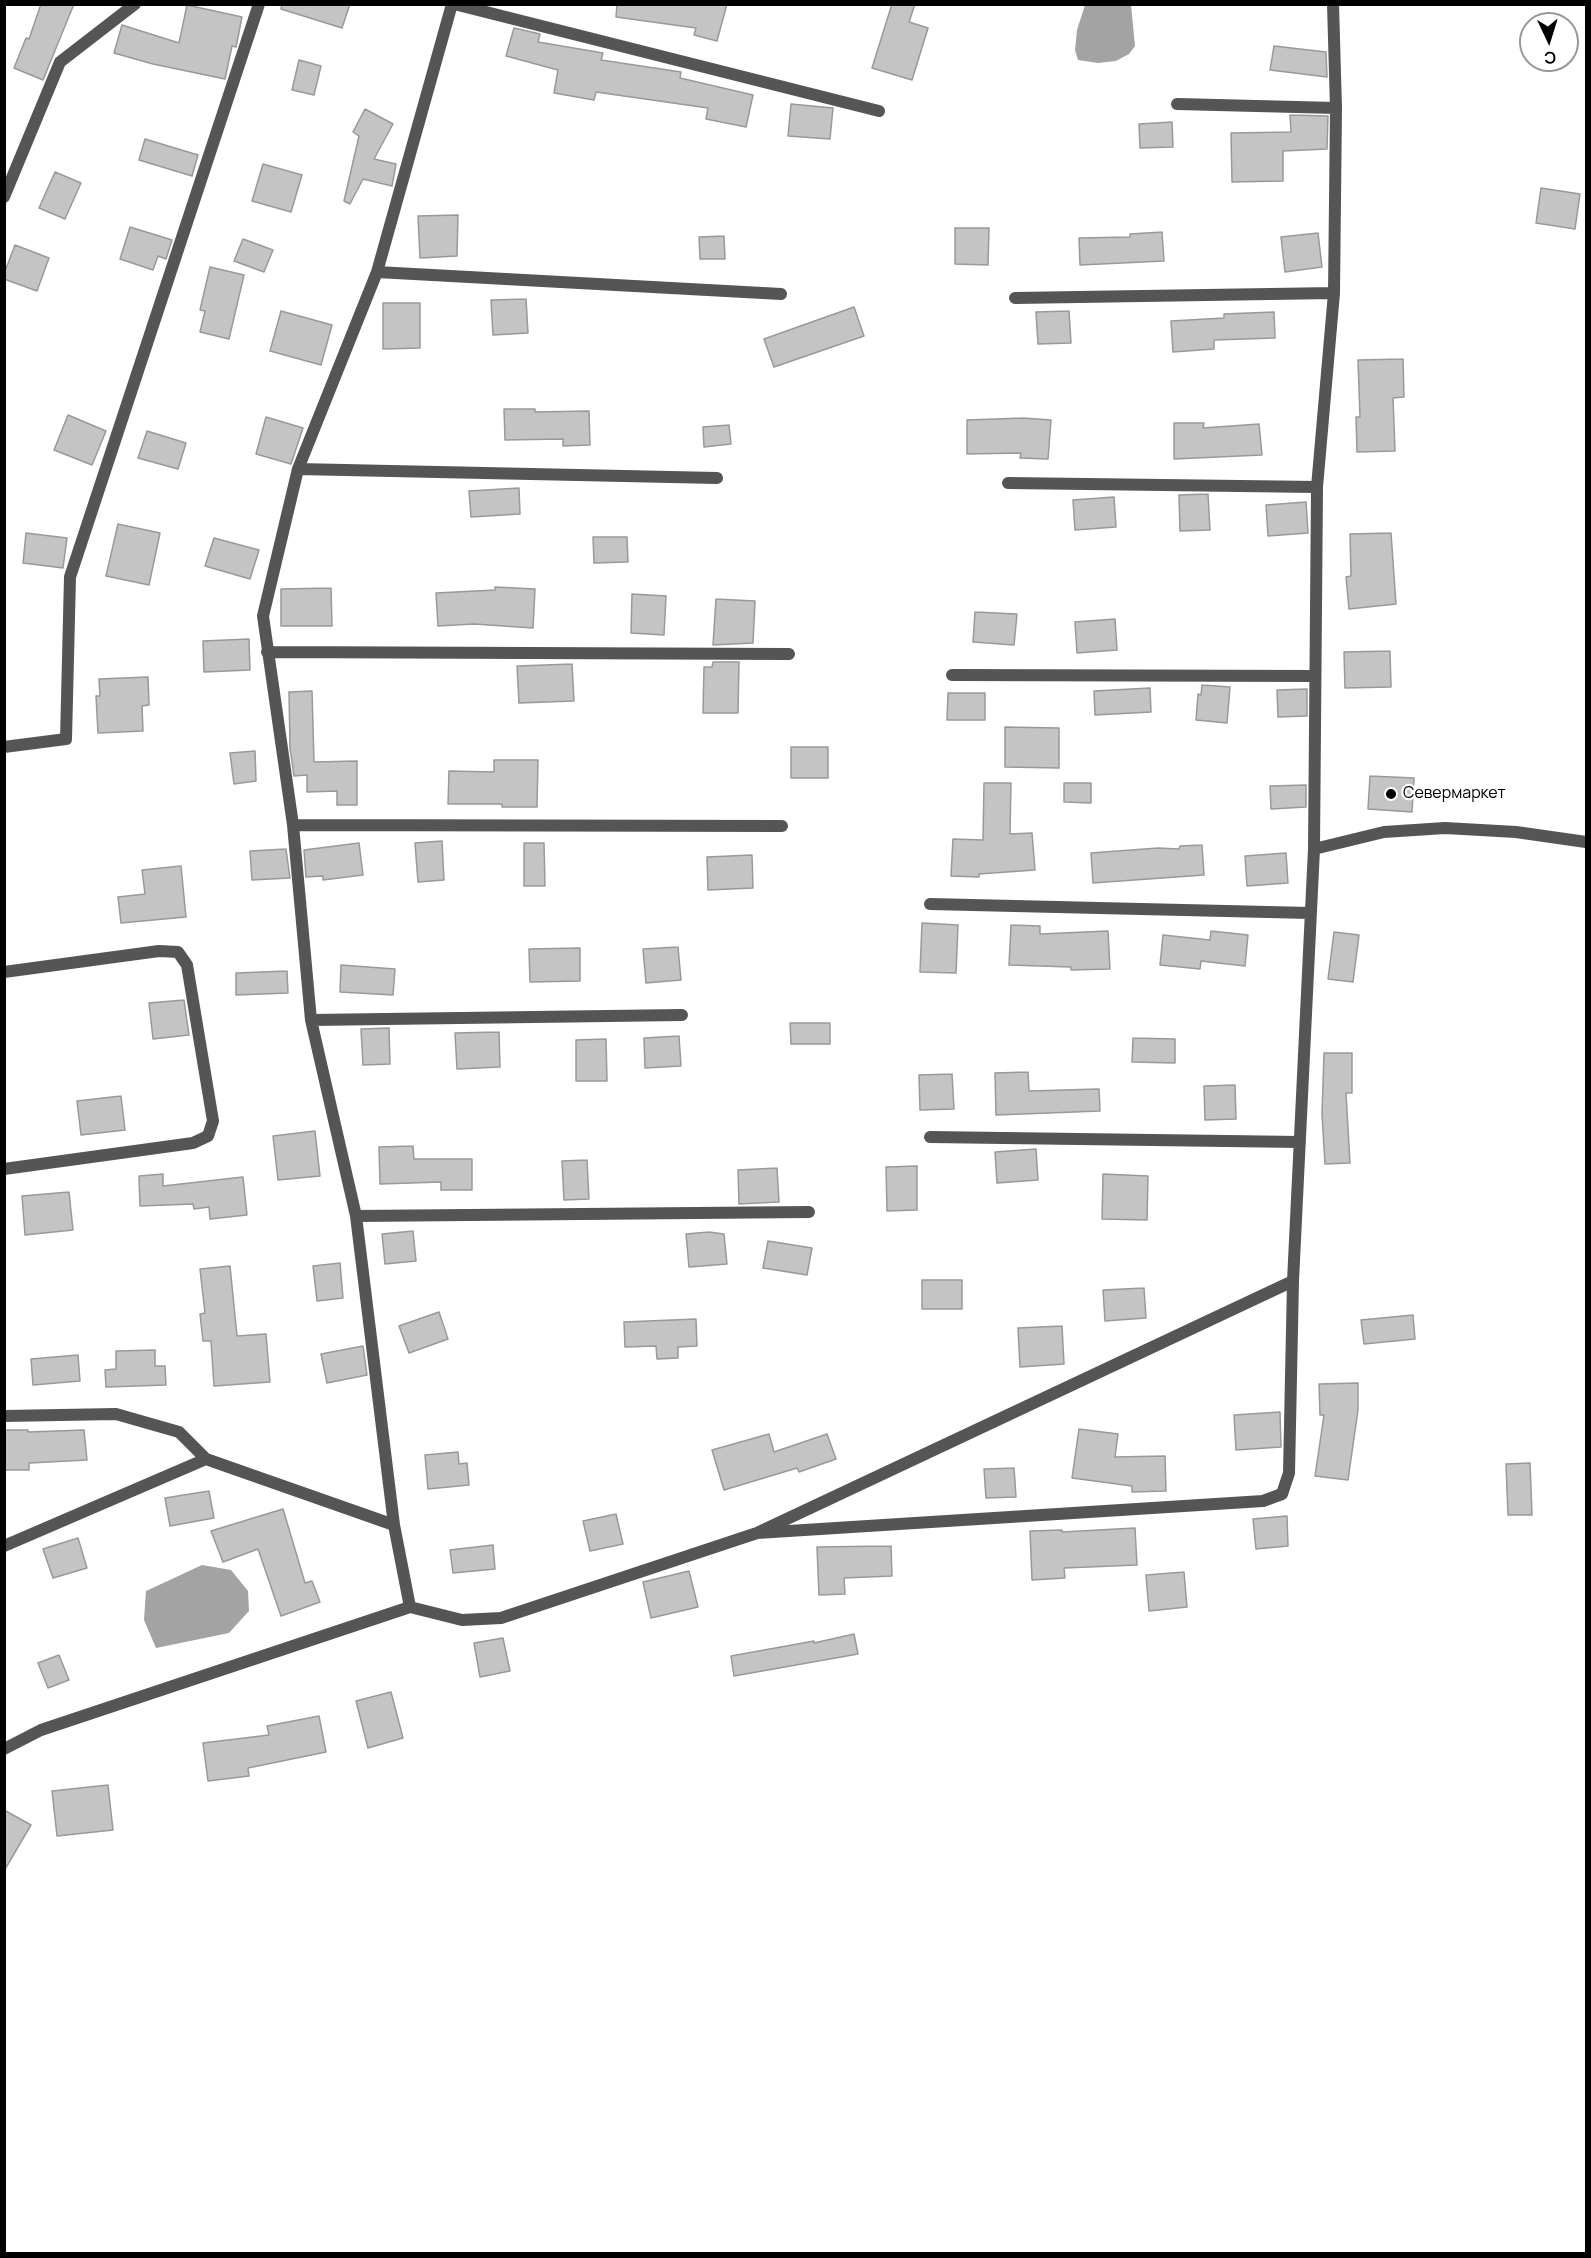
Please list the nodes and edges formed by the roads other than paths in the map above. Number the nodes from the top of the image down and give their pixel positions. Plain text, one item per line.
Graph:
1 (135, 4) edge
2 (259, 4) edge
3 (453, 4) edge
4 (1333, 4) edge
5 (1177, 104) dead end
6 (1336, 108) junction
7 (879, 111) dead end
8 (4, 197) edge
9 (377, 272) junction
10 (1334, 293) junction
11 (781, 294) dead end
12 (1015, 298) dead end
13 (298, 469) junction
14 (717, 478) dead end
15 (1008, 483) dead end
16 (1317, 487) junction
17 (267, 652) junction
18 (789, 654) dead end
19 (952, 675) dead end
20 (1314, 676) junction
21 (4, 747) edge
22 (293, 825) junction
23 (782, 826) dead end
24 (1587, 842) edge
25 (1314, 849) junction
26 (930, 904) dead end
27 (1310, 913) junction
28 (4, 972) edge
29 (682, 1016) dead end
30 (311, 1020) junction
31 (930, 1137) dead end
32 (1300, 1142) junction
33 (4, 1169) edge
34 (809, 1212) dead end
35 (356, 1216) junction
36 (1293, 1281) junction
37 (4, 1416) edge
38 (206, 1459) junction
39 (394, 1525) junction
40 (757, 1533) junction
41 (4, 1546) edge
42 (411, 1607) junction
43 (4, 1749) edge

1 - 8 street
2 - 21 street
3 - 7 street
3 - 9 street
4 - 6 street
5 - 6 street
6 - 10 street
9 - 11 street
9 - 13 street
10 - 12 street
10 - 16 street
13 - 14 street
13 - 17 street
15 - 16 street
16 - 20 street
17 - 18 street
17 - 22 street
19 - 20 street
20 - 25 street
22 - 23 street
22 - 30 street
24 - 25 street
25 - 27 street
26 - 27 street
27 - 32 street
28 - 33 street
29 - 30 street
30 - 35 street
31 - 32 street
32 - 36 street
34 - 35 street
35 - 39 street
36 - 40 street
36 - 40 street
37 - 38 street
38 - 39 street
38 - 41 street
39 - 42 street
40 - 42 street
42 - 43 street

